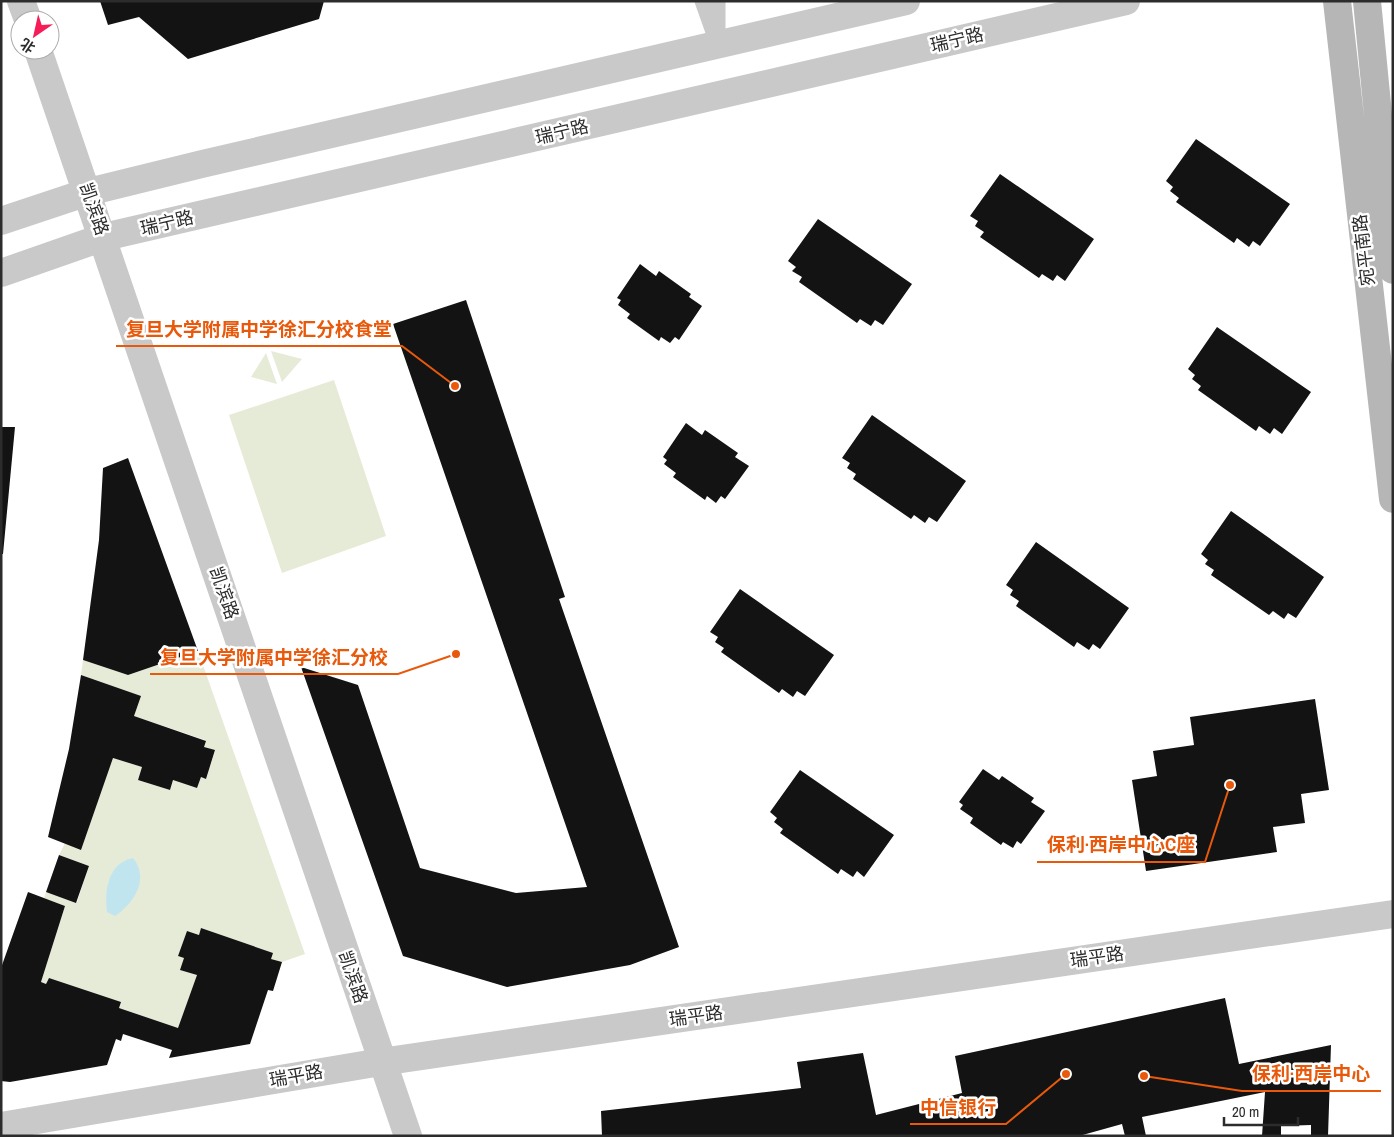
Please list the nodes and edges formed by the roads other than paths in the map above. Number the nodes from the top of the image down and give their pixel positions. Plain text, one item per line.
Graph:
1 (702, 1) edge
2 (718, 1) edge
3 (906, 1) edge
4 (1126, 1) edge
5 (1337, 1) edge
6 (1367, 1) edge
7 (718, 46) junction
8 (42, 60) edge
9 (88, 192) junction
10 (1, 221) edge
11 (104, 237) junction
12 (1393, 270) edge
13 (1, 273) edge
14 (1393, 499) edge
15 (1393, 914) edge
16 (382, 1062) junction
17 (1, 1126) edge
18 (408, 1136) edge

1 - 7 lane
2 - 7 lane
3 - 7 street
4 - 11 street, 瑞宁路
5 - 14 main road, 宛平南路
6 - 12 main road, 宛平南路
7 - 9 street
8 - 9 street, 凯滨路
9 - 10 street
9 - 11 street, 凯滨路
11 - 13 street, 瑞宁路
11 - 16 street, 凯滨路
15 - 16 street, 瑞平路
16 - 17 street, 瑞平路
16 - 18 street, 凯滨路

